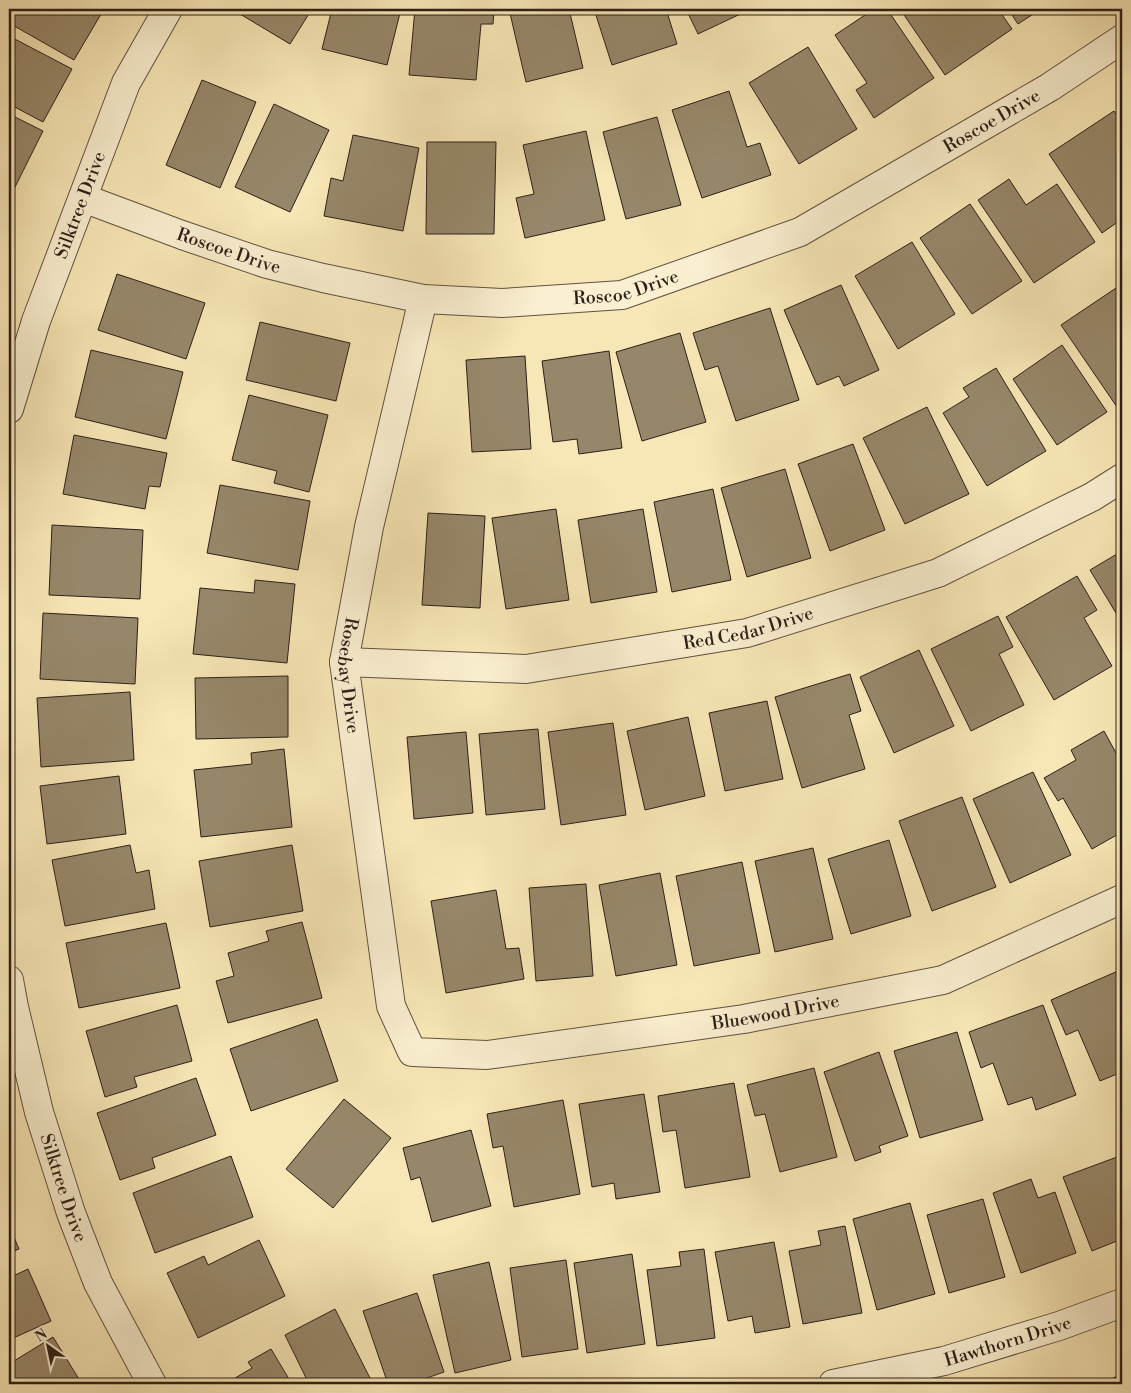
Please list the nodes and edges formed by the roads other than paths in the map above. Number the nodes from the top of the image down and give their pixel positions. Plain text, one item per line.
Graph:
1 (168, 9) edge
2 (1122, 39) edge
3 (83, 198) junction
4 (423, 299) junction
5 (9, 409) edge
6 (1122, 478) edge
7 (344, 662) junction
8 (1122, 899) edge
9 (9, 980) edge
10 (412, 1052) joint
11 (1122, 1303) edge
12 (152, 1384) edge
13 (833, 1384) edge

1 - 3 street, Silktree Drive
2 - 4 street, Roscoe Drive
3 - 4 street, Roscoe Drive
3 - 5 street, Silktree Drive
4 - 7 street, Rosebay Drive
6 - 7 street, Red Cedar Drive
7 - 10 street, Rosebay Drive
8 - 10 street, Bluewood Drive
9 - 12 street, Silktree Drive
11 - 13 street, Hawthorn Drive

